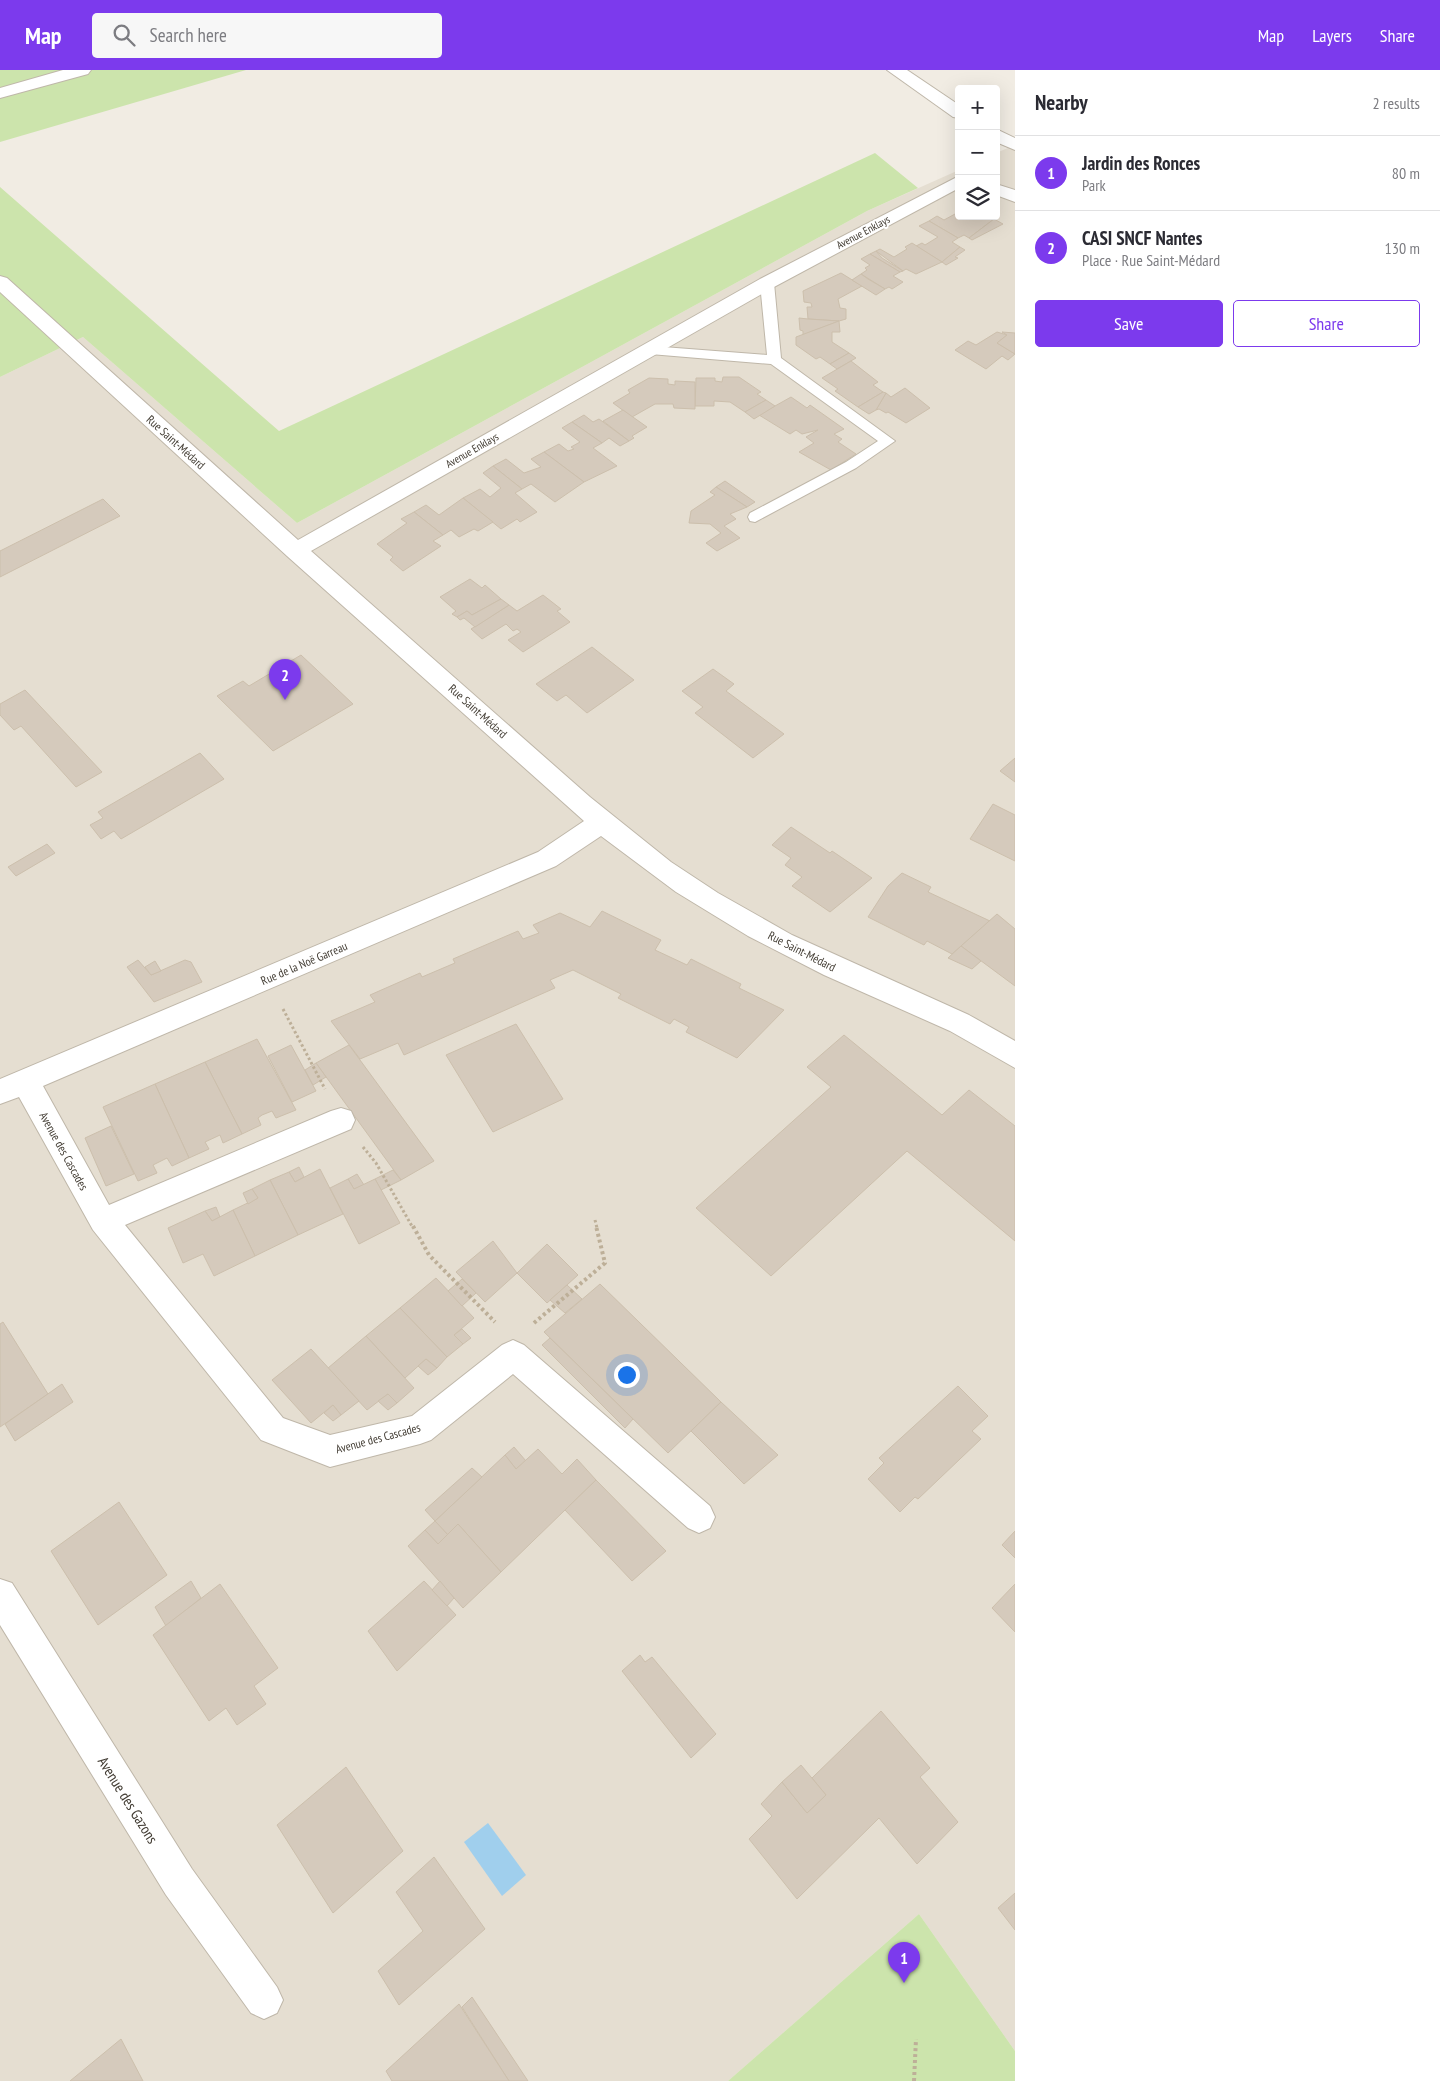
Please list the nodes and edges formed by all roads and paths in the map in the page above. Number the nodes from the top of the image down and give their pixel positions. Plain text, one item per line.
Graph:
1 (82, 70) edge
2 (896, 70) edge
3 (0, 93) edge
4 (955, 110) edge
5 (1000, 136) edge
6 (1015, 145) edge
7 (955, 183) edge
8 (1000, 190) edge
9 (1015, 196) edge
10 (0, 282) edge
11 (767, 283) junction
12 (650, 350) junction
13 (774, 360) junction
14 (755, 517) dead end
15 (295, 551) junction
16 (602, 822) junction
17 (267, 978) junction
18 (1015, 1056) edge
19 (13, 1086) edge
20 (341, 1120) junction
21 (595, 1220) dead end
22 (104, 1221) junction
23 (509, 1343) junction
24 (699, 1517) dead end
25 (0, 1595) edge
26 (264, 2000) dead end
27 (916, 2039) dead end
28 (914, 2081) edge

1 - 3 street
2 - 4 street
5 - 6 street
7 - 11 street, Avenue Enklays
8 - 9 street
10 - 15 street, Rue Saint-Médard
11 - 12 street, Avenue Enklays
11 - 13 lane
12 - 13 lane
12 - 15 street, Avenue Enklays
13 - 14 lane
15 - 16 street, Rue Saint-Médard
16 - 17 street, Rue de la Noë Garreau
16 - 18 street, Rue Saint-Médard
17 - 19 street, Rue de la Noë Garreau
17 - 20 path
19 - 22 street, Avenue des Cascades
20 - 22 street
20 - 23 path
21 - 23 path
22 - 23 street, Avenue des Cascades
23 - 24 street
25 - 26 street, Avenue des Gazons
27 - 28 path

